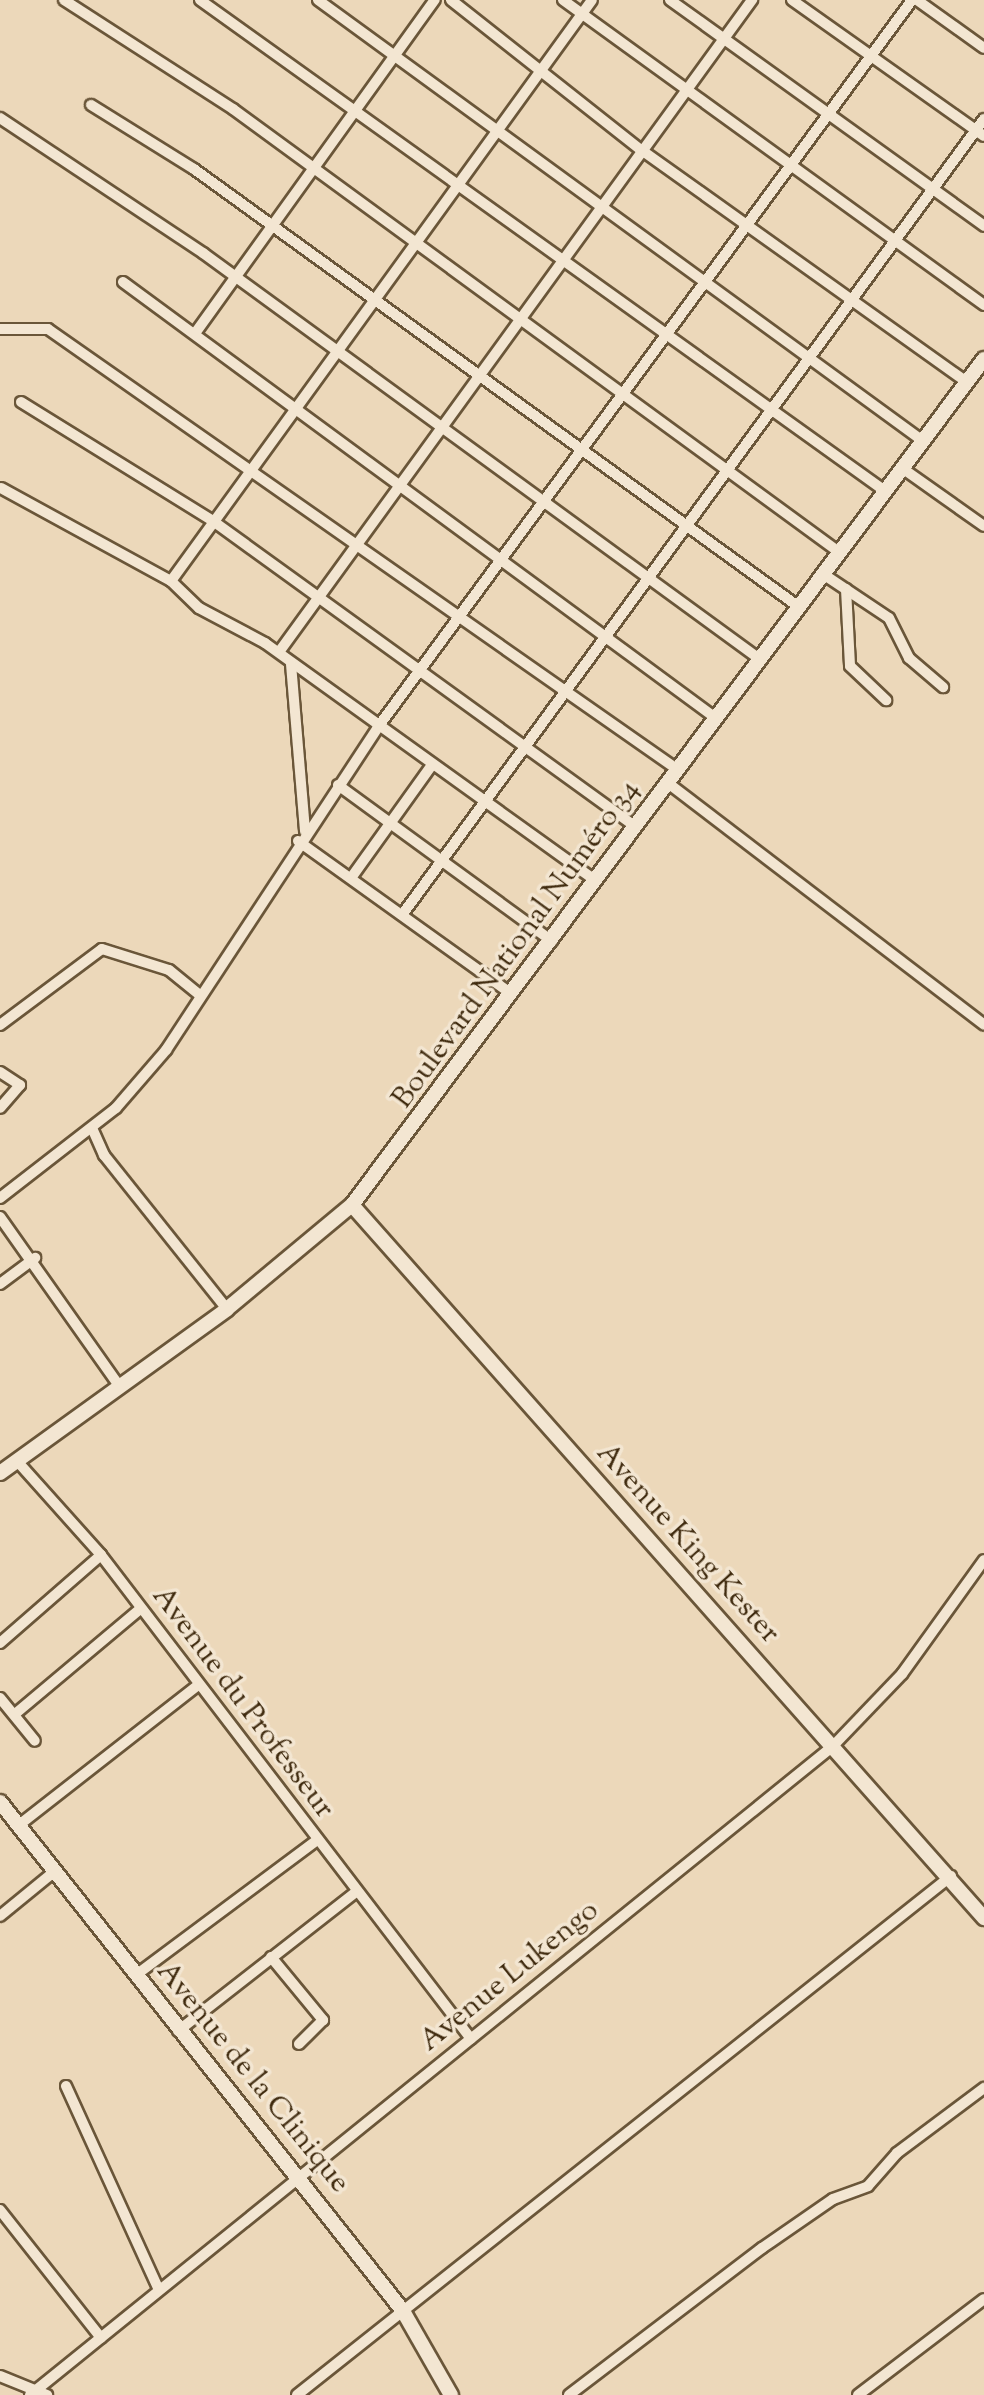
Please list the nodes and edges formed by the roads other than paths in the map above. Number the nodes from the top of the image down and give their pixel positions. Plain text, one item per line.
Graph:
1 (64, 0) edge
2 (200, 0) edge
3 (318, 0) edge
4 (435, 0) edge
5 (451, 0) edge
6 (563, 0) edge
7 (592, 0) edge
8 (670, 0) edge
9 (752, 0) edge
10 (792, 0) edge
11 (914, 0) edge
12 (583, 14) junction
13 (723, 37) junction
14 (984, 48) edge
15 (869, 55) junction
16 (396, 56) junction
17 (539, 71) junction
18 (685, 90) junction
19 (91, 105) dead end
20 (358, 109) junction
21 (828, 113) junction
22 (0, 118) edge
23 (984, 119) edge
24 (497, 129) junction
25 (980, 133) edge
26 (640, 149) junction
27 (789, 165) junction
28 (314, 169) junction
29 (458, 181) junction
30 (931, 189) junction
31 (599, 206) junction
32 (272, 226) junction
33 (746, 226) junction
34 (984, 226) edge
35 (414, 240) junction
36 (894, 240) junction
37 (563, 258) junction
38 (237, 279) junction
39 (123, 282) dead end
40 (705, 283) junction
41 (373, 297) junction
42 (852, 300) junction
43 (984, 305) edge
44 (521, 317) junction
45 (0, 329) edge
46 (196, 332) junction
47 (668, 333) junction
48 (335, 350) junction
49 (811, 358) junction
50 (984, 359) edge
51 (478, 373) junction
52 (967, 382) junction
53 (624, 393) junction
54 (21, 402) dead end
55 (295, 408) junction
56 (773, 409) junction
57 (439, 426) junction
58 (923, 441) junction
59 (582, 450) junction
60 (729, 468) junction
61 (902, 468) junction
62 (251, 469) junction
63 (397, 486) junction
64 (1, 488) edge
65 (885, 491) junction
66 (544, 503) junction
67 (213, 521) junction
68 (687, 526) junction
69 (984, 526) edge
70 (355, 542) junction
71 (839, 552) junction
72 (502, 560) junction
73 (823, 574) junction
74 (648, 578) junction
75 (171, 581) junction
76 (846, 589) junction
77 (318, 595) junction
78 (799, 607) junction
79 (461, 619) junction
80 (607, 635) junction
81 (279, 652) junction
82 (761, 660) junction
83 (291, 664) junction
84 (421, 668) junction
85 (943, 687) dead end
86 (564, 694) junction
87 (886, 700) dead end
88 (717, 719) junction
89 (378, 727) junction
90 (526, 747) junction
91 (432, 765) junction
92 (678, 770) junction
93 (668, 783) junction
94 (338, 785) junction
95 (487, 803) junction
96 (390, 824) junction
97 (636, 827) junction
98 (305, 831) junction
99 (298, 841) junction
100 (443, 863) junction
101 (351, 878) junction
102 (596, 881) junction
103 (402, 915) junction
104 (552, 941) junction
105 (512, 994) junction
106 (201, 996) junction
107 (0, 1025) edge
108 (984, 1025) edge
109 (0, 1072) edge
110 (0, 1108) edge
111 (92, 1128) junction
112 (0, 1198) edge
113 (352, 1205) junction
114 (0, 1217) edge
115 (35, 1258) junction
116 (0, 1284) edge
117 (227, 1309) junction
118 (120, 1387) junction
119 (17, 1461) junction
120 (0, 1473) edge
121 (101, 1555) junction
122 (984, 1560) edge
123 (139, 1610) junction
124 (0, 1643) edge
125 (197, 1686) junction
126 (0, 1698) edge
127 (15, 1714) junction
128 (35, 1741) dead end
129 (832, 1747) junction
130 (7, 1815) edge
131 (317, 1840) junction
132 (55, 1871) junction
133 (951, 1876) junction
134 (356, 1892) junction
135 (0, 1916) edge
136 (984, 1918) edge
137 (271, 1957) junction
138 (136, 1975) junction
139 (178, 2031) junction
140 (471, 2039) junction
141 (299, 2044) dead end
142 (66, 2086) dead end
143 (984, 2088) edge
144 (298, 2177) junction
145 (0, 2210) edge
146 (158, 2288) junction
147 (984, 2299) edge
148 (403, 2311) junction
149 (101, 2338) junction
150 (0, 2376) edge
151 (44, 2391) edge
152 (30, 2395) edge
153 (297, 2395) edge
154 (451, 2395) edge
155 (569, 2395) edge
156 (858, 2395) edge

1 - 28 street
2 - 20 street
3 - 16 street
4 - 16 street
5 - 17 street
6 - 12 street
7 - 12 street
8 - 13 street
9 - 13 street
10 - 15 street
11 - 14 street
11 - 15 street
12 - 17 street
12 - 18 street
13 - 18 street
13 - 21 street
15 - 21 street
15 - 25 street
16 - 20 street
16 - 24 street
17 - 24 street
17 - 26 street
18 - 26 street
18 - 27 street
19 - 32 street
20 - 28 street
20 - 29 street
21 - 27 street
21 - 30 street
22 - 38 street
23 - 25 street
24 - 29 street
24 - 31 street
25 - 30 street
26 - 31 street
26 - 33 street
27 - 33 street
27 - 36 street
28 - 32 street
28 - 35 street
29 - 35 street
29 - 37 street
30 - 34 street
30 - 36 street
31 - 37 street
31 - 40 street
32 - 38 street
32 - 41 street
33 - 40 street
33 - 42 street
35 - 41 street
35 - 44 street
36 - 42 street
36 - 43 street
37 - 44 street
37 - 47 street
38 - 46 street
38 - 48 street
39 - 46 street
40 - 47 street
40 - 49 street
41 - 48 street
41 - 51 street
42 - 49 street
42 - 52 street
44 - 51 street
44 - 53 street
45 - 62 street
46 - 55 street
47 - 53 street
47 - 56 street
48 - 55 street
48 - 57 street
49 - 56 street
49 - 58 street
50 - 52 street, Boulevard National Numéro 34
51 - 57 street
51 - 59 street
52 - 58 street, Boulevard National Numéro 34
53 - 59 street
53 - 60 street
54 - 67 street
55 - 62 street
55 - 63 street
56 - 60 street
56 - 65 street
57 - 63 street
57 - 66 street
58 - 61 street, Boulevard National Numéro 34
59 - 66 street
59 - 68 street
60 - 68 street
60 - 71 street
61 - 65 street, Boulevard National Numéro 34
61 - 69 street
62 - 67 street
62 - 70 street
63 - 70 street
63 - 72 street
64 - 75 street
65 - 71 street, Boulevard National Numéro 34
66 - 72 street
66 - 74 street
67 - 75 street
67 - 77 street
68 - 74 street
68 - 78 street
70 - 77 street
70 - 79 street
71 - 73 street, Boulevard National Numéro 34
72 - 79 street
72 - 80 street
73 - 76 street
73 - 78 street, Boulevard National Numéro 34
74 - 80 street
74 - 82 street
75 - 81 street
76 - 85 street
76 - 87 street
77 - 81 street
77 - 84 street
78 - 82 street, Boulevard National Numéro 34
79 - 84 street
79 - 86 street
80 - 86 street
80 - 88 street
81 - 83 street
82 - 88 street, Boulevard National Numéro 34
83 - 89 street
83 - 98 street
84 - 89 street
84 - 90 street
86 - 90 street
86 - 92 street
88 - 92 street, Boulevard National Numéro 34
89 - 91 street
89 - 94 street
90 - 95 street
90 - 97 street
91 - 95 street
91 - 96 street
92 - 93 street, Boulevard National Numéro 34
93 - 97 street, Boulevard National Numéro 34
93 - 108 street
94 - 96 street
94 - 98 street
95 - 100 street
95 - 102 street
96 - 100 street
96 - 101 street
97 - 102 street, Boulevard National Numéro 34
98 - 99 street
99 - 101 street
99 - 106 street
100 - 103 street
100 - 104 street
101 - 103 street
102 - 104 street, Boulevard National Numéro 34
103 - 105 street
104 - 105 street, Boulevard National Numéro 34
105 - 113 street, Boulevard National Numéro 34
106 - 107 street
106 - 111 street
109 - 110 street
111 - 112 street
111 - 117 street
113 - 117 street, Boulevard National Numéro 34
113 - 129 street, Avenue King Kester
114 - 115 street
115 - 116 street
115 - 118 street
117 - 118 street, Boulevard National Numéro 34
118 - 119 street, Boulevard National Numéro 34
119 - 120 street, Boulevard National Numéro 34
119 - 121 street, Avenue du Professeur
121 - 123 street, Avenue du Professeur
121 - 124 street
122 - 129 street, Avenue Lukengo
123 - 125 street, Avenue du Professeur
123 - 127 street
125 - 130 street
125 - 131 street, Avenue du Professeur
126 - 127 street
127 - 128 street
129 - 133 street, Avenue King Kester
129 - 140 street, Avenue Lukengo
130 - 132 street, Avenue de la Clinique
131 - 134 street, Avenue du Professeur
131 - 138 street
132 - 135 street
132 - 138 street, Avenue de la Clinique
133 - 136 street, Avenue King Kester
133 - 148 street
134 - 137 street
134 - 140 street, Avenue du Professeur
137 - 139 street
137 - 141 street
138 - 139 street, Avenue de la Clinique
139 - 144 street, Avenue de la Clinique
140 - 144 street, Avenue Lukengo
142 - 146 street
143 - 155 street
144 - 146 street, Avenue Lukengo
144 - 148 street, Avenue de la Clinique
145 - 149 street
146 - 149 street, Avenue Lukengo
147 - 156 street
148 - 153 street
148 - 154 street, Avenue de la Clinique
149 - 151 street, Avenue Lukengo
150 - 151 street
151 - 152 street, Avenue Lukengo

